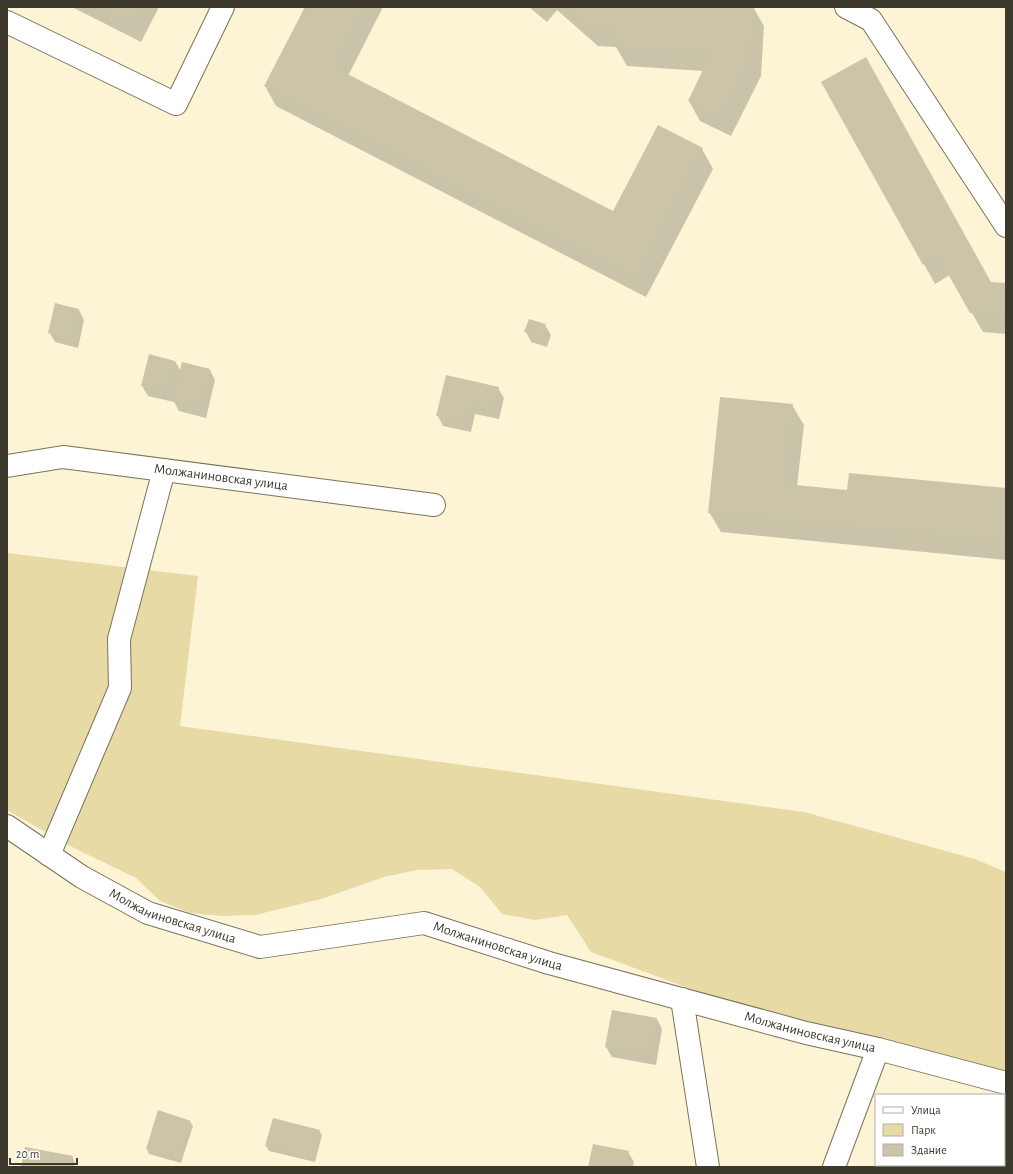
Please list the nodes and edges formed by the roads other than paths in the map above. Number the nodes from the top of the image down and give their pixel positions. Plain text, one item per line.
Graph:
1 (223, 7) edge
2 (846, 7) edge
3 (7, 22) edge
4 (1006, 226) edge
5 (7, 466) edge
6 (164, 470) junction
7 (434, 505) dead end
8 (7, 826) edge
9 (48, 854) junction
10 (682, 999) junction
11 (878, 1049) junction
12 (1006, 1082) edge
13 (708, 1167) edge
14 (834, 1167) edge

1 - 3 street
2 - 4 street
5 - 6 street, Молжаниновская улица
6 - 7 street, Молжаниновская улица
6 - 9 street
8 - 9 street, Молжаниновская улица
9 - 10 street, Молжаниновская улица
10 - 11 street, Молжаниновская улица
10 - 13 street
11 - 12 street, Молжаниновская улица
11 - 14 street

